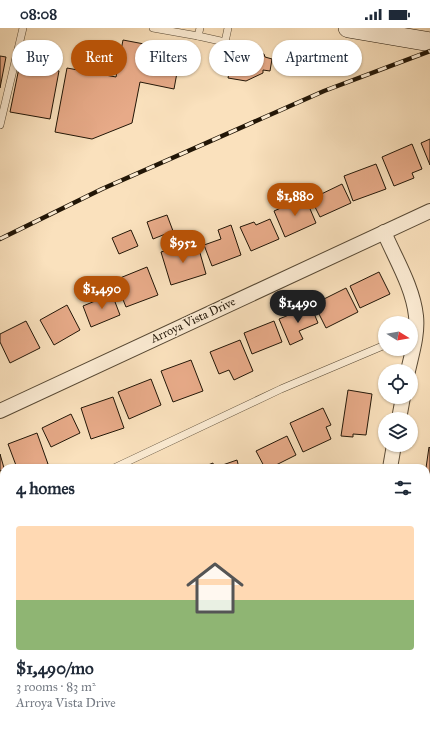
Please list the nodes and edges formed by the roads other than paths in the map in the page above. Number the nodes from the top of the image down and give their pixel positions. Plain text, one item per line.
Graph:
1 (23, 28) edge
2 (153, 28) edge
3 (200, 28) edge
4 (228, 28) edge
5 (348, 28) edge
6 (198, 36) junction
7 (430, 42) edge
8 (0, 125) edge
9 (430, 211) edge
10 (384, 232) junction
11 (416, 316) edge
12 (378, 348) edge
13 (0, 411) edge
14 (393, 452) edge
15 (122, 464) edge
16 (391, 464) edge

1 - 8 lane
2 - 6 lane
3 - 6 lane
4 - 6 lane
5 - 7 main road
9 - 10 street, Arroya Vista Drive
10 - 11 street
10 - 13 street, Arroya Vista Drive
12 - 15 lane
14 - 16 street

